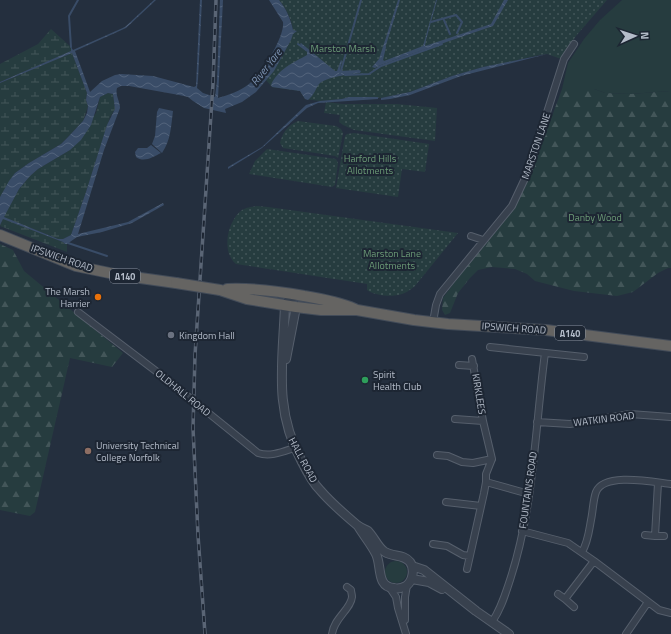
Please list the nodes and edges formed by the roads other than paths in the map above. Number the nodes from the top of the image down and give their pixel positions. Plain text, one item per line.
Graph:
1 (574, 44) dead end
2 (3, 236) edge
3 (471, 236) dead end
4 (483, 240) junction
5 (220, 290) junction
6 (292, 302) junction
7 (78, 312) dead end
8 (433, 322) junction
9 (671, 346) edge
10 (490, 347) dead end
11 (545, 353) junction
12 (584, 357) dead end
13 (472, 359) dead end
14 (459, 365) dead end
15 (474, 366) junction
16 (671, 417) edge
17 (455, 419) dead end
18 (483, 421) junction
19 (537, 422) junction
20 (294, 448) junction
21 (437, 455) dead end
22 (492, 460) junction
23 (486, 482) junction
24 (658, 483) junction
25 (671, 484) edge
26 (529, 494) junction
27 (446, 502) dead end
28 (481, 506) junction
29 (358, 526) junction
30 (522, 531) junction
31 (645, 535) dead end
32 (655, 536) junction
33 (664, 536) dead end
34 (433, 544) dead end
35 (582, 552) junction
36 (393, 556) junction
37 (469, 556) junction
38 (594, 561) junction
39 (412, 566) junction
40 (379, 569) junction
41 (467, 569) dead end
42 (409, 582) junction
43 (347, 587) dead end
44 (390, 588) junction
45 (558, 594) dead end
46 (457, 596) junction
47 (565, 599) junction
48 (648, 602) junction
49 (574, 607) dead end
50 (671, 614) edge
51 (492, 622) junction
52 (406, 631) edge
53 (332, 634) edge
54 (509, 634) edge
55 (626, 634) edge

1 - 4 street, MARSTON LANE
2 - 5 highway, IPSWICH ROAD / A140, bridge
3 - 4 street
4 - 8 street, MARSTON LANE
5 - 6 highway, IPSWICH ROAD / A140
5 - 6 highway, IPSWICH ROAD / A140
6 - 8 highway, IPSWICH ROAD / A140
6 - 20 street, HALL ROAD
7 - 20 street, OLDHALL ROAD, bridge
8 - 9 highway, IPSWICH ROAD / A140
10 - 11 street
11 - 12 street
11 - 19 street, FOUNTAINS ROAD
13 - 15 street, KIRKLEES
14 - 15 street, KIRKLEES
15 - 18 street, KIRKLEES
16 - 19 street, WATKIN ROAD
17 - 18 street, KIRKLEES
18 - 22 street, KIRKLEES
19 - 26 street, FOUNTAINS ROAD
20 - 29 street, HALL ROAD
21 - 22 street
22 - 23 street
23 - 26 street
23 - 28 street
24 - 25 street
24 - 32 street
24 - 35 street
26 - 30 street, FOUNTAINS ROAD
27 - 28 street
28 - 37 street
29 - 36 street, HALL ROAD
29 - 40 street, HALL ROAD
30 - 35 street
30 - 51 street, FOUNTAINS ROAD
31 - 32 street
32 - 33 street
34 - 37 street
35 - 38 street
36 - 39 street, HALL ROAD
36 - 40 street
37 - 41 street
38 - 47 street
38 - 48 street
39 - 42 street
39 - 46 street, HALL ROAD
40 - 44 street, HALL ROAD
42 - 44 street, HALL ROAD
42 - 46 street, HALL ROAD
42 - 52 street
43 - 53 street
44 - 52 street
45 - 47 street
46 - 51 street, HALL ROAD
47 - 49 street
48 - 50 street
48 - 55 street
51 - 54 street, HALL ROAD

